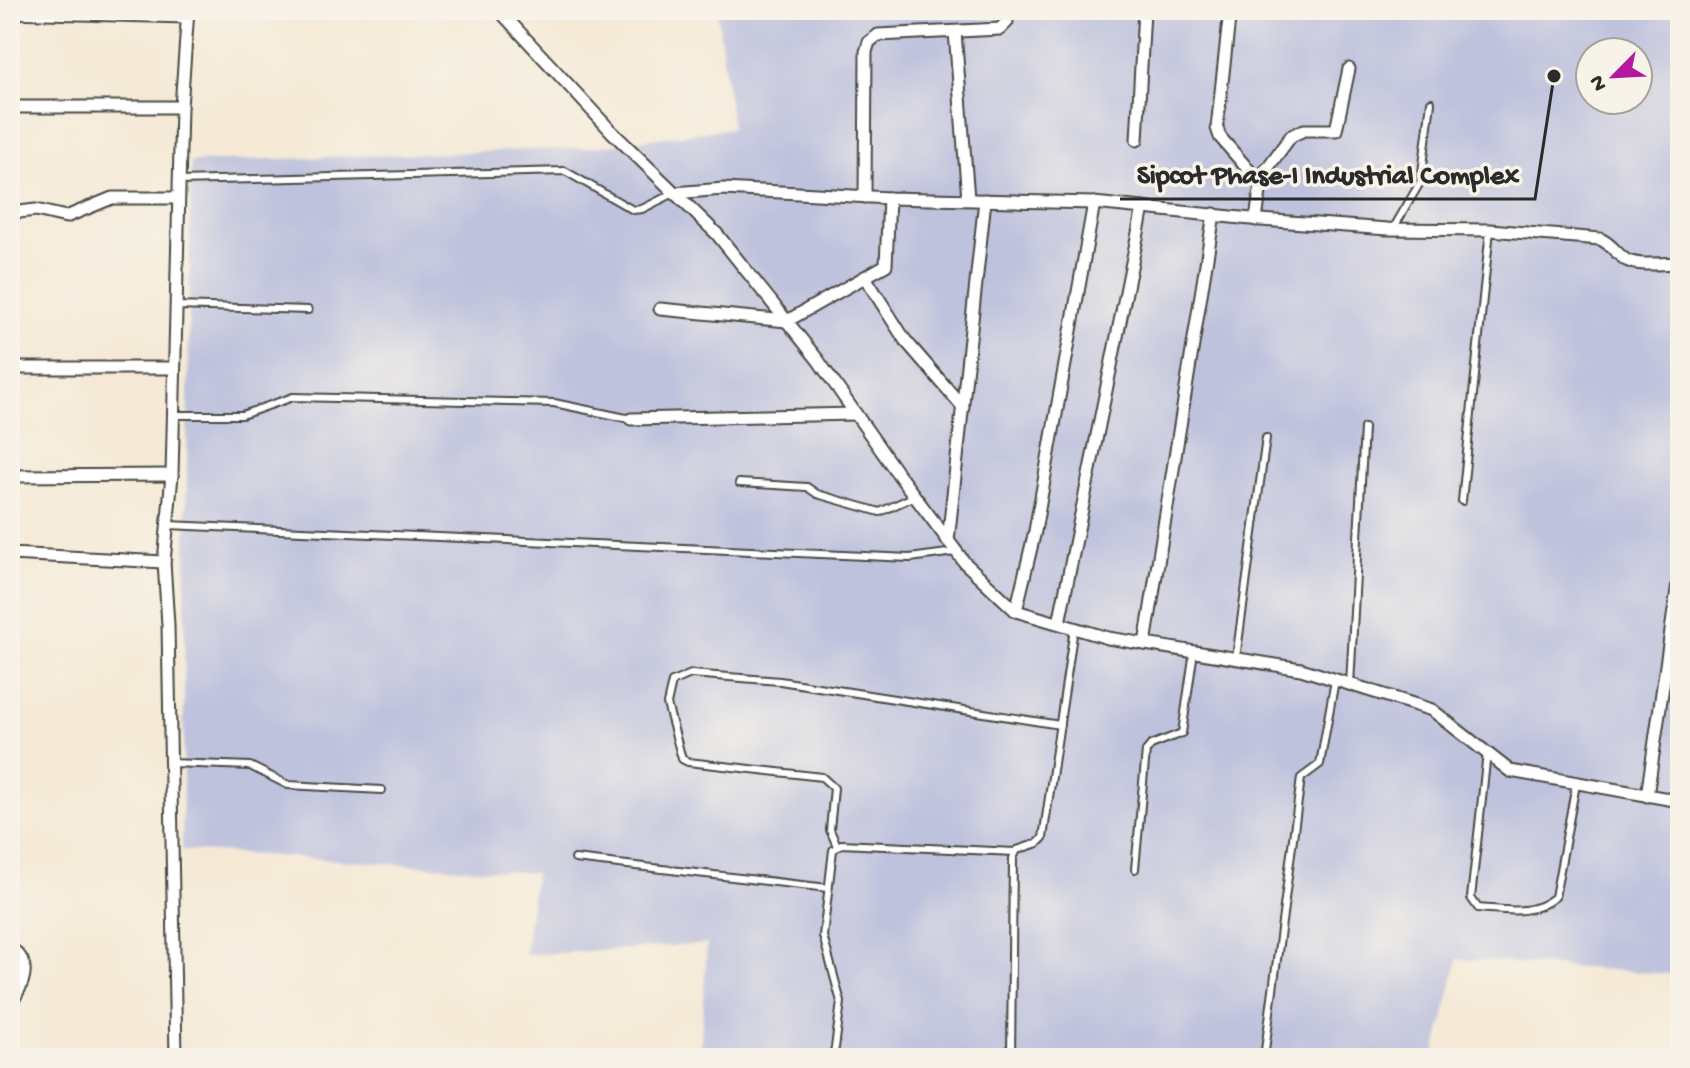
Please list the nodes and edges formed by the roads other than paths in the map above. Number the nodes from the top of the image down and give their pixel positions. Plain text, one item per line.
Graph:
1 (499, 10) edge
2 (1006, 10) edge
3 (1144, 10) edge
4 (1230, 10) edge
5 (10, 12) edge
6 (41, 12) edge
7 (187, 14) edge
8 (955, 32) junction
9 (1349, 69) dead end
10 (1431, 102) dead end
11 (10, 107) edge
12 (181, 107) junction
13 (1137, 140) dead end
14 (179, 181) junction
15 (1261, 184) junction
16 (674, 193) junction
17 (865, 197) junction
18 (178, 198) junction
19 (889, 198) junction
20 (968, 199) junction
21 (985, 200) junction
22 (1094, 203) junction
23 (1143, 208) junction
24 (10, 213) edge
25 (1214, 214) junction
26 (1256, 220) junction
27 (1393, 229) junction
28 (1490, 230) junction
29 (1680, 263) edge
30 (865, 277) junction
31 (176, 306) junction
32 (660, 309) dead end
33 (308, 310) dead end
34 (787, 321) junction
35 (10, 368) edge
36 (174, 368) junction
37 (963, 407) junction
38 (856, 414) junction
39 (173, 415) junction
40 (631, 419) joint
41 (1364, 428) dead end
42 (1266, 438) dead end
43 (172, 475) junction
44 (10, 476) edge
45 (739, 483) dead end
46 (915, 496) junction
47 (1462, 501) dead end
48 (168, 525) junction
49 (948, 541) junction
50 (956, 551) junction
51 (10, 554) edge
52 (164, 562) junction
53 (1680, 569) edge
54 (1016, 611) junction
55 (1059, 623) junction
56 (1074, 628) junction
57 (1145, 644) junction
58 (1194, 651) junction
59 (1236, 658) junction
60 (1335, 680) junction
61 (1350, 685) junction
62 (1060, 725) junction
63 (1487, 753) junction
64 (171, 763) junction
65 (1576, 784) junction
66 (382, 790) dead end
67 (1647, 796) junction
68 (1680, 801) edge
69 (837, 846) junction
70 (1015, 852) junction
71 (575, 859) dead end
72 (1135, 869) dead end
73 (828, 888) junction
74 (10, 948) edge
75 (10, 1004) edge
76 (176, 1058) edge
77 (831, 1058) edge
78 (1011, 1058) edge
79 (1264, 1058) edge

1 - 16 street
2 - 8 street
3 - 13 street
4 - 15 street
5 - 6 street
6 - 7 street
7 - 12 street
8 - 17 street
8 - 20 street
9 - 15 street
10 - 27 lane
11 - 12 street
12 - 14 street
14 - 16 lane
14 - 18 street
15 - 26 street
16 - 17 street
16 - 34 street
17 - 19 street
18 - 24 street
18 - 31 street
19 - 20 street
19 - 30 street
20 - 21 street
21 - 22 street
21 - 37 street
22 - 23 street
22 - 54 street
23 - 25 street
23 - 55 street
25 - 26 street
25 - 57 street
26 - 27 street
27 - 28 street
28 - 29 street
28 - 47 lane
30 - 34 street
30 - 37 street
31 - 33 lane
31 - 36 street
32 - 34 street
34 - 38 street
35 - 36 street
36 - 39 street
37 - 49 street
38 - 40 street
38 - 46 street
39 - 40 lane
39 - 43 street
41 - 61 lane
42 - 59 lane
43 - 44 street
43 - 48 street
45 - 46 lane
46 - 49 street
48 - 50 lane
48 - 52 street
49 - 50 street
50 - 54 street
51 - 52 street
52 - 64 street
53 - 67 street
54 - 55 street
55 - 56 street
56 - 57 street
56 - 62 lane
57 - 58 street
58 - 59 street
58 - 72 lane
59 - 60 street
60 - 61 street
60 - 79 lane
61 - 63 street
62 - 69 lane
62 - 70 lane
63 - 65 street
63 - 65 lane
64 - 66 lane
64 - 76 street
65 - 67 street
67 - 68 street
69 - 70 lane
69 - 73 lane
70 - 78 lane
71 - 73 lane
73 - 77 lane
74 - 75 street

